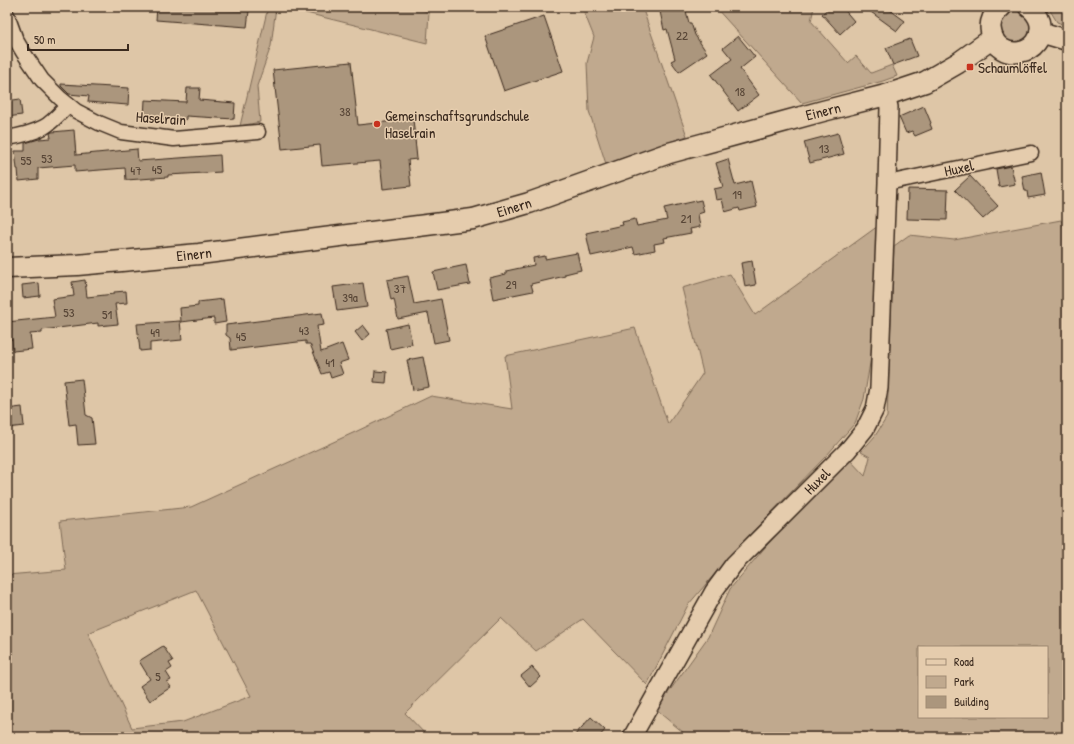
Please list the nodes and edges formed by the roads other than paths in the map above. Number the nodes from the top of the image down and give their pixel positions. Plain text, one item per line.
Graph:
1 (1001, 7) edge
2 (1029, 7) edge
3 (7, 15) edge
4 (1040, 32) junction
5 (993, 38) junction
6 (1067, 40) edge
7 (886, 95) junction
8 (68, 105) junction
9 (258, 132) dead end
10 (7, 138) edge
11 (1031, 153) dead end
12 (887, 183) junction
13 (7, 268) edge
14 (632, 737) edge

1 - 5 main road
2 - 4 main road
3 - 8 street, Haselrain
4 - 5 main road
4 - 6 main road
5 - 7 main road, Einern
7 - 12 street, Huxel
7 - 13 main road, Einern
8 - 9 street, Haselrain
8 - 10 street
11 - 12 street, Huxel
12 - 14 street, Huxel

